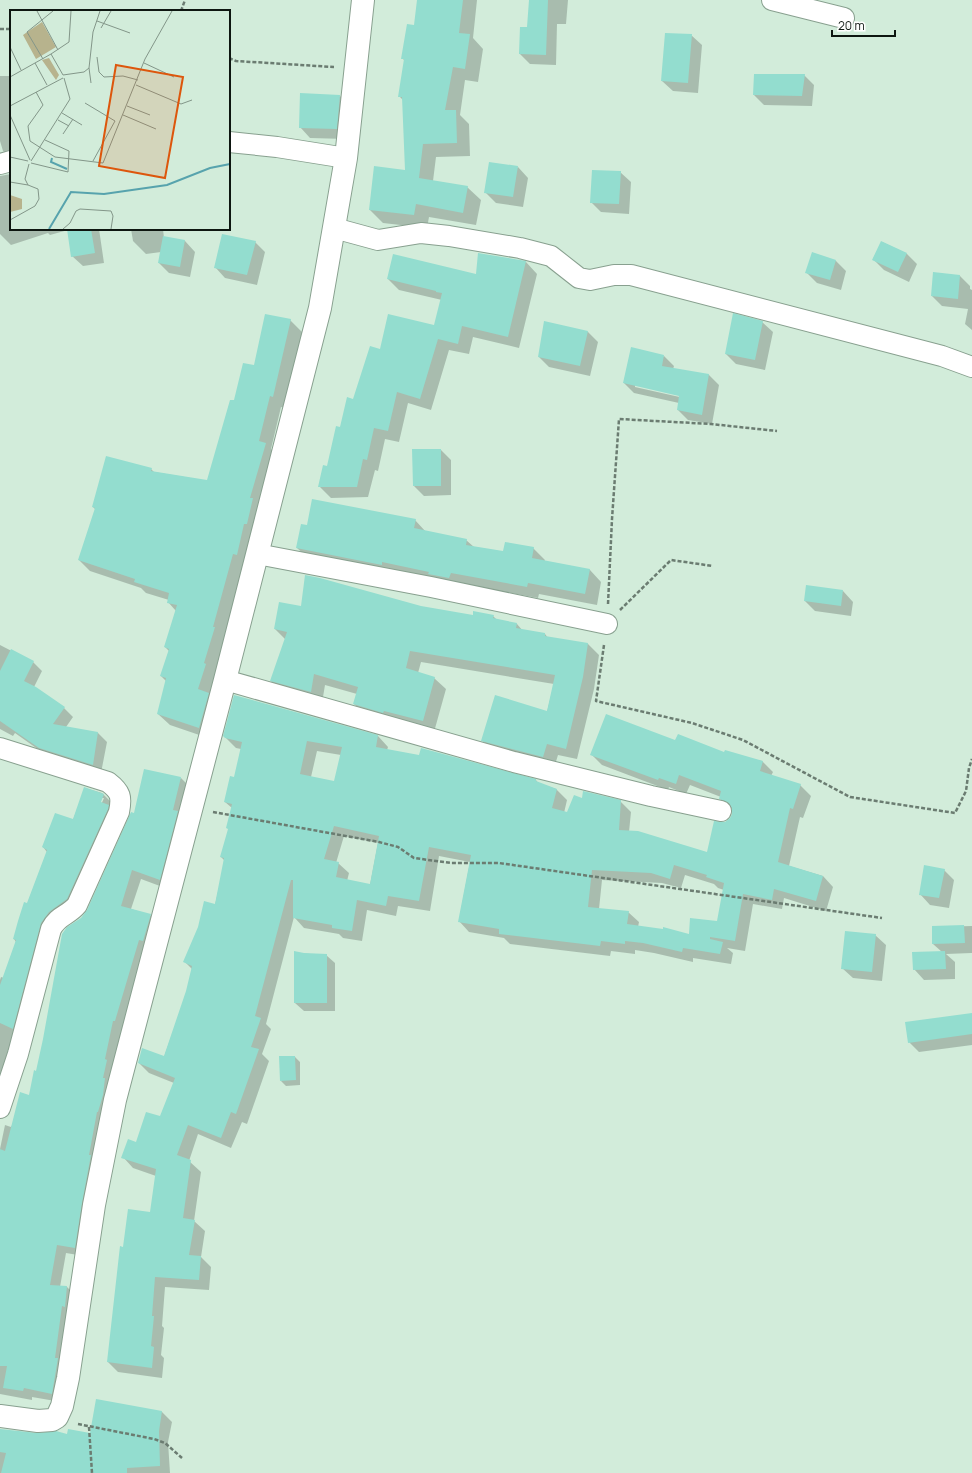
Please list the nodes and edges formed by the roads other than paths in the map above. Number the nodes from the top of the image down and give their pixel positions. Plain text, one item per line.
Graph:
1 (363, 0) edge
2 (772, 0) edge
3 (844, 18) dead end
4 (230, 142) edge
5 (346, 158) junction
6 (10, 161) edge
7 (0, 164) edge
8 (334, 228) junction
9 (972, 367) edge
10 (257, 554) junction
11 (607, 624) road end
12 (225, 680) junction
13 (0, 748) edge
14 (721, 811) dead end
15 (0, 1108) edge
16 (0, 1416) edge

1 - 5 main road
2 - 3 street
4 - 5 street
5 - 8 main road
6 - 7 street
8 - 9 street
8 - 10 main road
10 - 11 street
10 - 12 main road
12 - 14 street
12 - 16 main road
13 - 15 street

